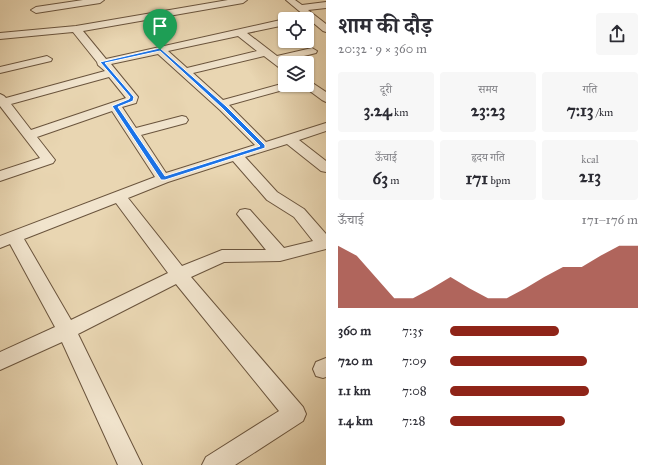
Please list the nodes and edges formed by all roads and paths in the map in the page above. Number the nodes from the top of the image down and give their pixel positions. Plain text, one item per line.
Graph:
1 (33, 0) edge
2 (100, 0) edge
3 (243, 0) edge
4 (290, 0) edge
5 (166, 4) dead end
6 (326, 5) edge
7 (301, 8) junction
8 (175, 12) junction
9 (39, 21) junction
10 (278, 24) edge
11 (76, 29) junction
12 (326, 29) edge
13 (239, 32) junction
14 (0, 36) edge
15 (160, 50) junction
16 (312, 50) dead end
17 (266, 52) junction
18 (47, 59) dead end
19 (275, 60) junction
20 (102, 62) junction
21 (278, 62) edge
22 (0, 70) edge
23 (185, 72) junction
24 (110, 73) junction
25 (278, 88) edge
26 (314, 89) edge
27 (326, 98) edge
28 (2, 100) edge
29 (220, 104) junction
30 (115, 106) junction
31 (182, 120) dead end
32 (326, 127) edge
33 (133, 133) junction
34 (29, 135) junction
35 (289, 139) junction
36 (264, 146) junction
37 (236, 156) junction
38 (326, 168) edge
39 (0, 176) edge
40 (163, 179) junction
41 (119, 196) junction
42 (245, 214) dead end
43 (7, 239) edge
44 (325, 243) edge
45 (280, 255) junction
46 (179, 275) junction
47 (67, 331) junction
48 (0, 361) edge
49 (130, 465) edge
50 (214, 465) edge

1 - 9 street
2 - 9 street
3 - 8 street
4 - 7 street
5 - 8 street
6 - 7 street
7 - 12 street
8 - 11 street
9 - 11 street
9 - 14 street
10 - 13 street
11 - 20 street
13 - 15 street
13 - 17 street
15 - 20 street
15 - 23 street
16 - 19 street
17 - 19 street
17 - 23 street
18 - 22 street
19 - 21 street
20 - 24 street
23 - 29 street
24 - 28 street
24 - 30 street
25 - 29 street
26 - 27 street
28 - 34 street
29 - 36 street
30 - 33 street
30 - 34 street
31 - 33 street
32 - 35 street
33 - 40 street
34 - 39 street
35 - 36 street
35 - 38 street
36 - 37 street
37 - 40 street
37 - 44 street
40 - 41 street
41 - 43 street
41 - 46 street
42 - 45 street
43 - 47 street
44 - 45 street
45 - 46 street
46 - 47 street
46 - 50 street
47 - 48 street
47 - 49 street

